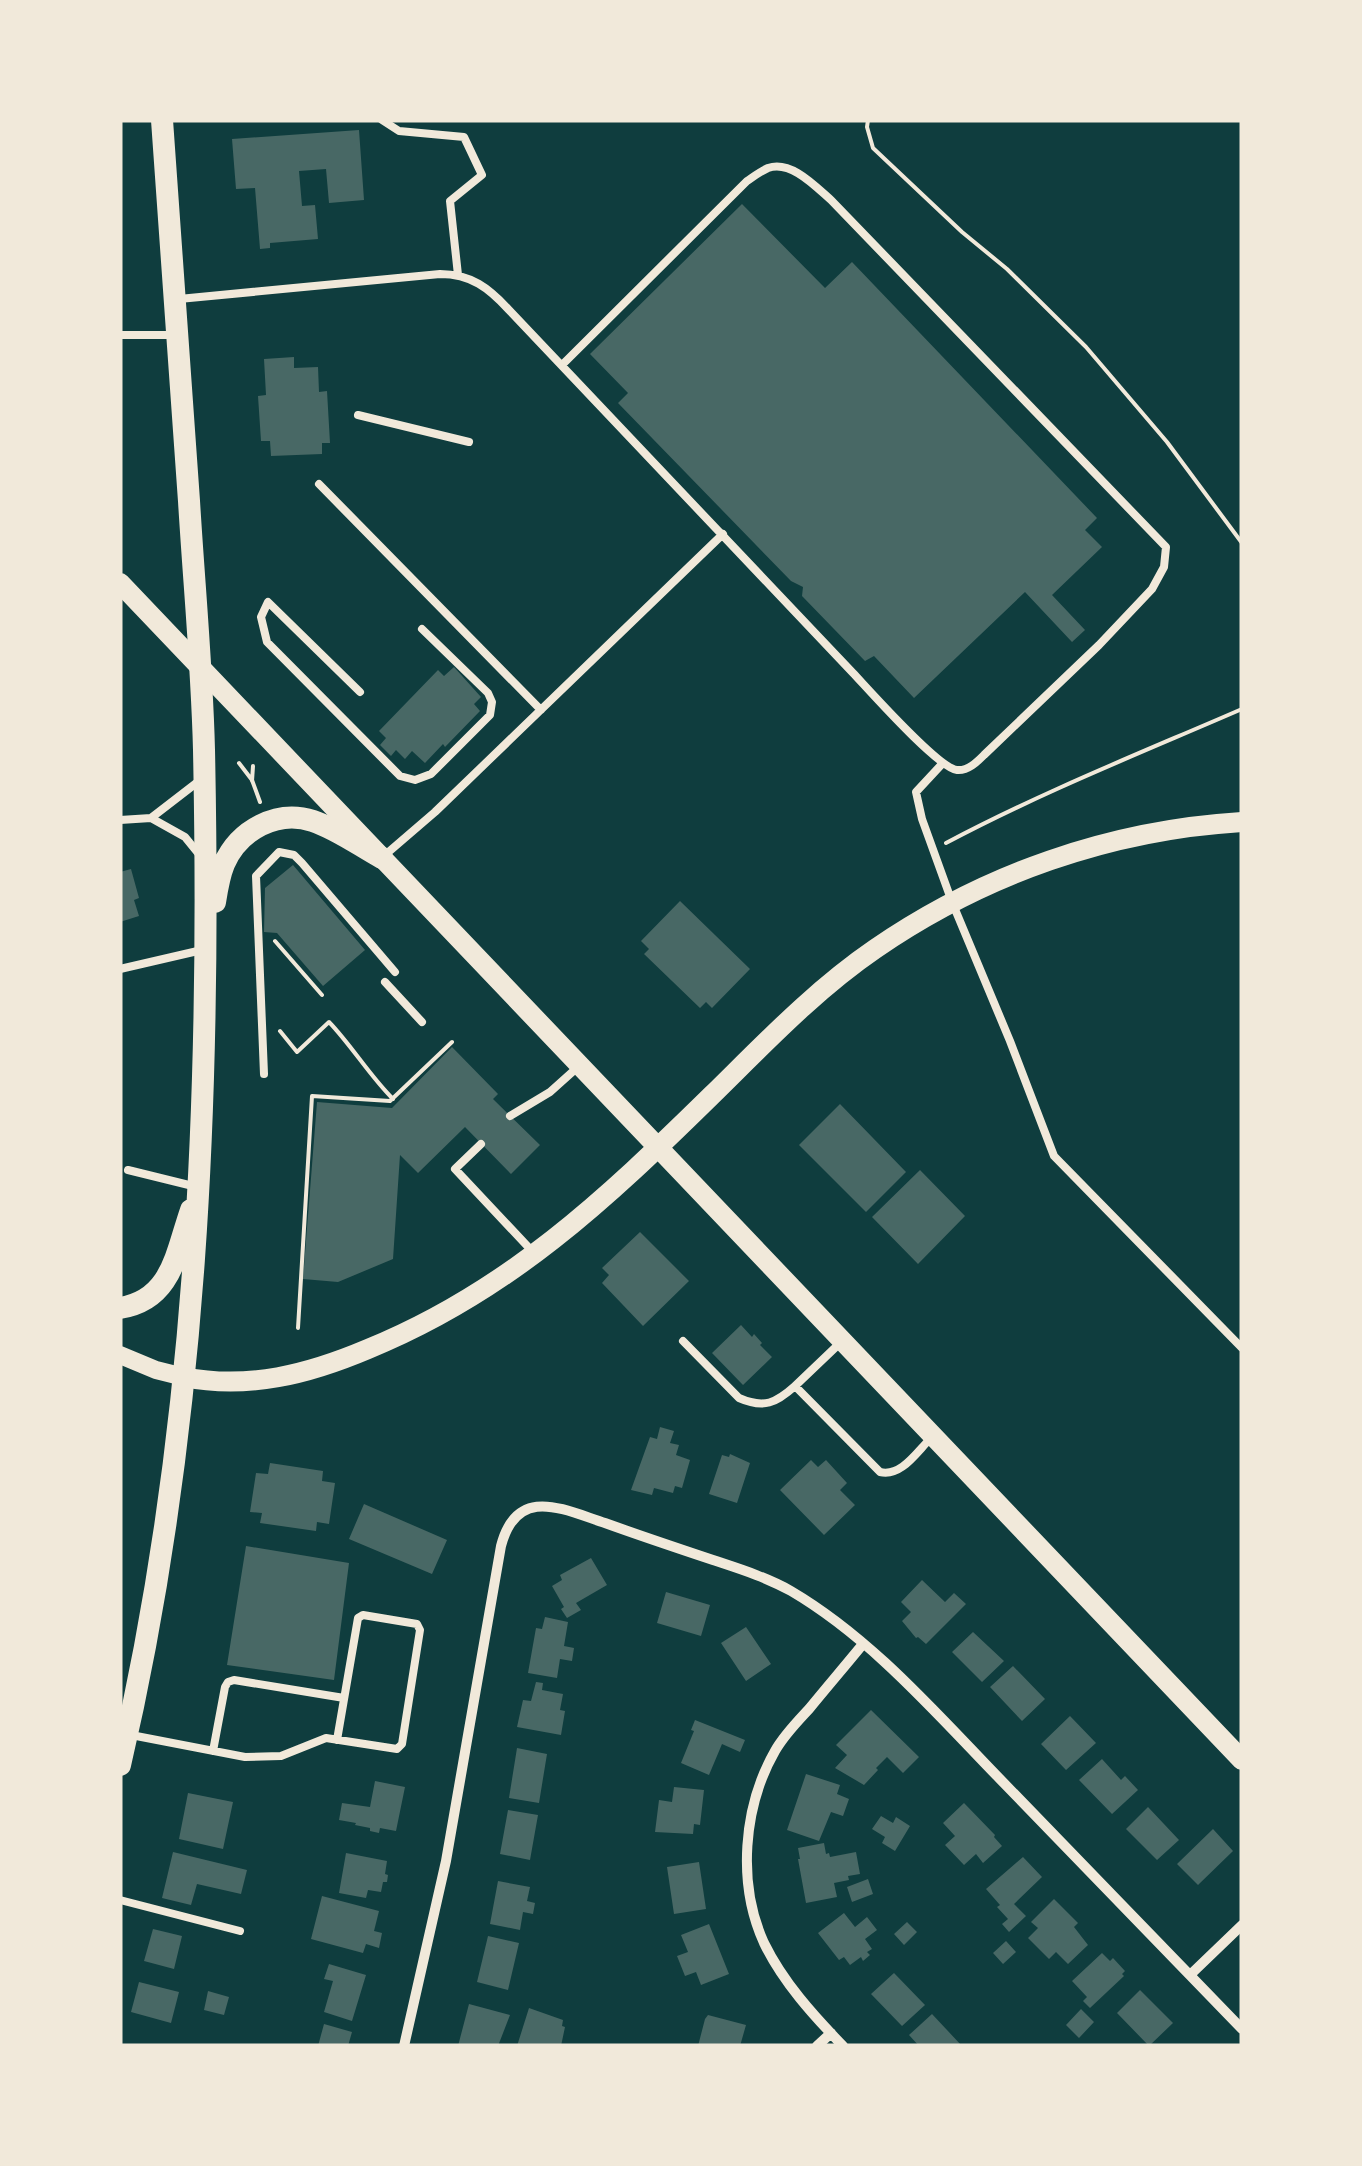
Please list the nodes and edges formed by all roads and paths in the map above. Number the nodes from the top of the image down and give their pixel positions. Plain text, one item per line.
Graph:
1 (162, 120) edge
2 (382, 120) edge
3 (868, 120) edge
4 (458, 275) junction
5 (174, 300) junction
6 (120, 334) edge
7 (177, 335) junction
8 (562, 365) junction
9 (358, 415) dead end
10 (469, 442) dead end
11 (319, 484) dead end
12 (723, 534) junction
13 (1242, 543) edge
14 (120, 582) edge
15 (422, 629) dead end
16 (200, 668) junction
17 (360, 692) dead end
18 (1242, 708) edge
19 (540, 710) junction
20 (239, 763) dead end
21 (942, 764) junction
22 (253, 766) dead end
23 (204, 776) junction
24 (252, 782) junction
25 (263, 810) dead end
26 (151, 818) junction
27 (120, 820) edge
28 (1242, 822) edge
29 (933, 850) junction
30 (382, 858) junction
31 (206, 864) junction
32 (952, 902) junction
33 (272, 938) dead end
34 (206, 949) junction
35 (120, 969) edge
36 (395, 972) dead end
37 (385, 982) dead end
38 (322, 994) dead end
39 (422, 1022) dead end
40 (280, 1031) dead end
41 (452, 1042) dead end
42 (580, 1065) junction
43 (264, 1074) dead end
44 (392, 1099) junction
45 (510, 1116) dead end
46 (481, 1144) dead end
47 (659, 1148) junction
48 (128, 1170) dead end
49 (199, 1188) junction
50 (536, 1254) junction
51 (120, 1308) edge
52 (298, 1328) dead end
53 (683, 1341) dead end
54 (842, 1341) junction
55 (1242, 1348) edge
56 (120, 1355) edge
57 (184, 1377) junction
58 (796, 1386) junction
59 (933, 1436) junction
60 (864, 1644) junction
61 (130, 1669) edge
62 (344, 1698) junction
63 (127, 1734) junction
64 (338, 1740) junction
65 (213, 1751) junction
66 (1242, 1760) edge
67 (120, 1765) edge
68 (120, 1900) edge
69 (1242, 1925) edge
70 (240, 1931) dead end
71 (1190, 1975) junction
72 (1242, 2029) edge
73 (831, 2033) junction
74 (404, 2046) edge
75 (817, 2046) edge
76 (844, 2046) edge

1 - 5 main road
2 - 4 lane
3 - 13 path
4 - 5 lane
4 - 8 lane
5 - 7 main road
6 - 7 lane
7 - 16 main road
8 - 12 lane
8 - 21 lane
9 - 10 lane
11 - 19 lane
12 - 19 lane
12 - 21 lane
14 - 16 main road
15 - 17 lane
16 - 23 main road
16 - 30 main road
18 - 29 path
19 - 30 lane
20 - 24 path
21 - 29 lane
22 - 24 path
23 - 26 lane
23 - 31 main road
24 - 25 path
26 - 27 lane
26 - 31 lane
28 - 32 main road
29 - 32 lane
30 - 34 main road
30 - 42 main road
31 - 34 main road
32 - 47 main road
32 - 55 lane
33 - 38 path
34 - 35 lane
34 - 49 main road
36 - 43 lane
37 - 39 lane
40 - 44 path
41 - 44 path
42 - 45 lane
42 - 47 main road
44 - 52 path
46 - 50 lane
47 - 50 main road
47 - 54 main road
48 - 49 lane
49 - 51 main road
49 - 57 main road
50 - 57 main road
53 - 58 lane
54 - 58 lane
54 - 59 main road
56 - 57 street
57 - 61 main road
58 - 59 lane
59 - 66 main road
60 - 71 street
60 - 73 street
60 - 74 street
61 - 63 main road
62 - 64 lane
62 - 64 lane
62 - 65 lane
63 - 65 lane
63 - 67 main road
64 - 65 lane
68 - 70 lane
69 - 71 street
71 - 72 street
73 - 75 street
73 - 76 street

